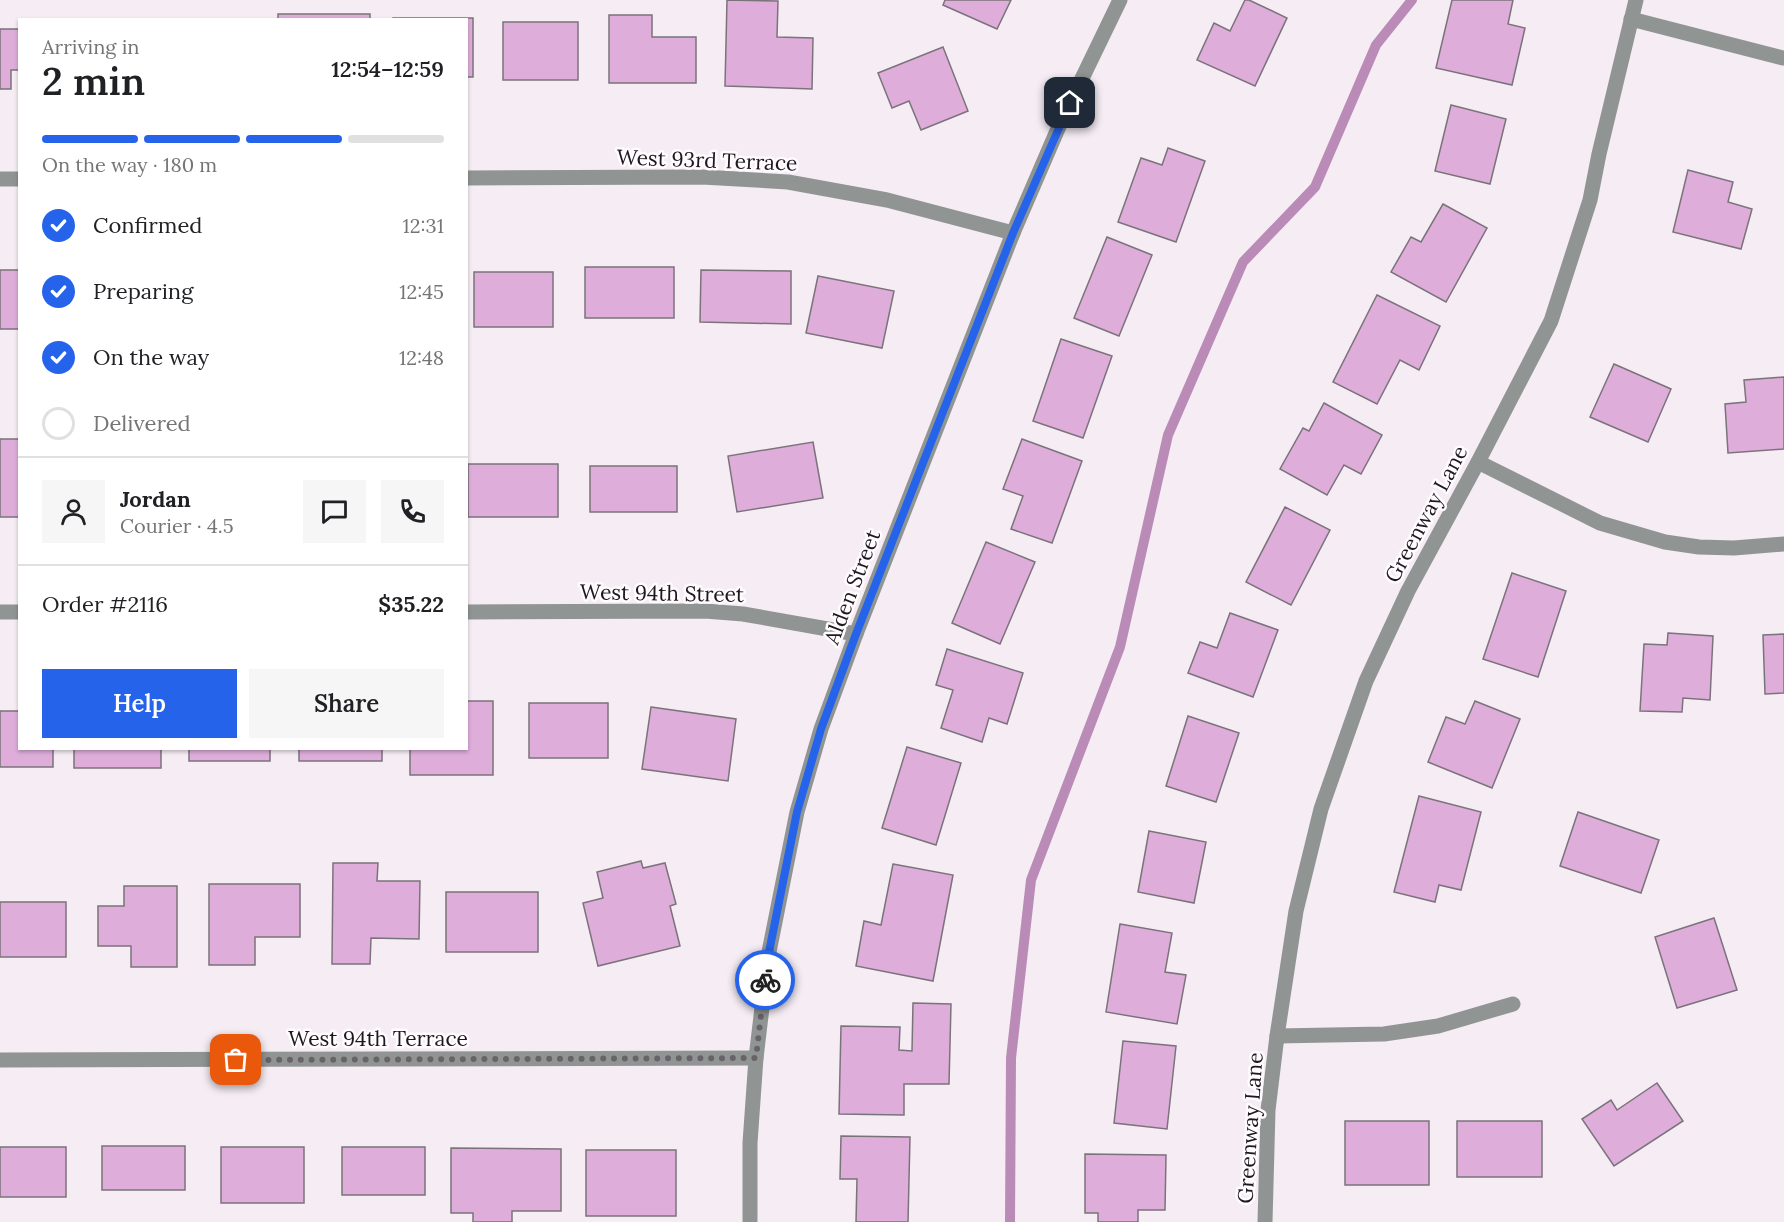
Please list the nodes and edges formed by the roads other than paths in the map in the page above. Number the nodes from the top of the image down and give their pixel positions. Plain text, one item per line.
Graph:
1 (1120, 0) edge
2 (1636, 0) edge
3 (1631, 19) junction
4 (1784, 58) edge
5 (468, 178) edge
6 (0, 179) edge
7 (18, 179) edge
8 (1013, 233) junction
9 (1478, 462) junction
10 (1784, 544) edge
11 (0, 612) edge
12 (18, 612) edge
13 (468, 612) edge
14 (856, 634) junction
15 (1513, 1004) dead end
16 (1277, 1036) junction
17 (756, 1058) junction
18 (0, 1060) edge
19 (750, 1222) edge
20 (1265, 1222) edge

1 - 8 street, Alden Street
2 - 3 street, Greenway Lane
3 - 4 street
3 - 9 street, Greenway Lane
5 - 8 street, West 93rd Terrace
6 - 7 street
8 - 14 street, Alden Street
9 - 10 street
9 - 16 street, Greenway Lane
11 - 12 street
13 - 14 street, West 94th Street
14 - 17 street, Alden Street
15 - 16 street, Greenway Lane
16 - 20 street, Greenway Lane
17 - 18 street, West 94th Terrace
17 - 19 street, Alden Street

